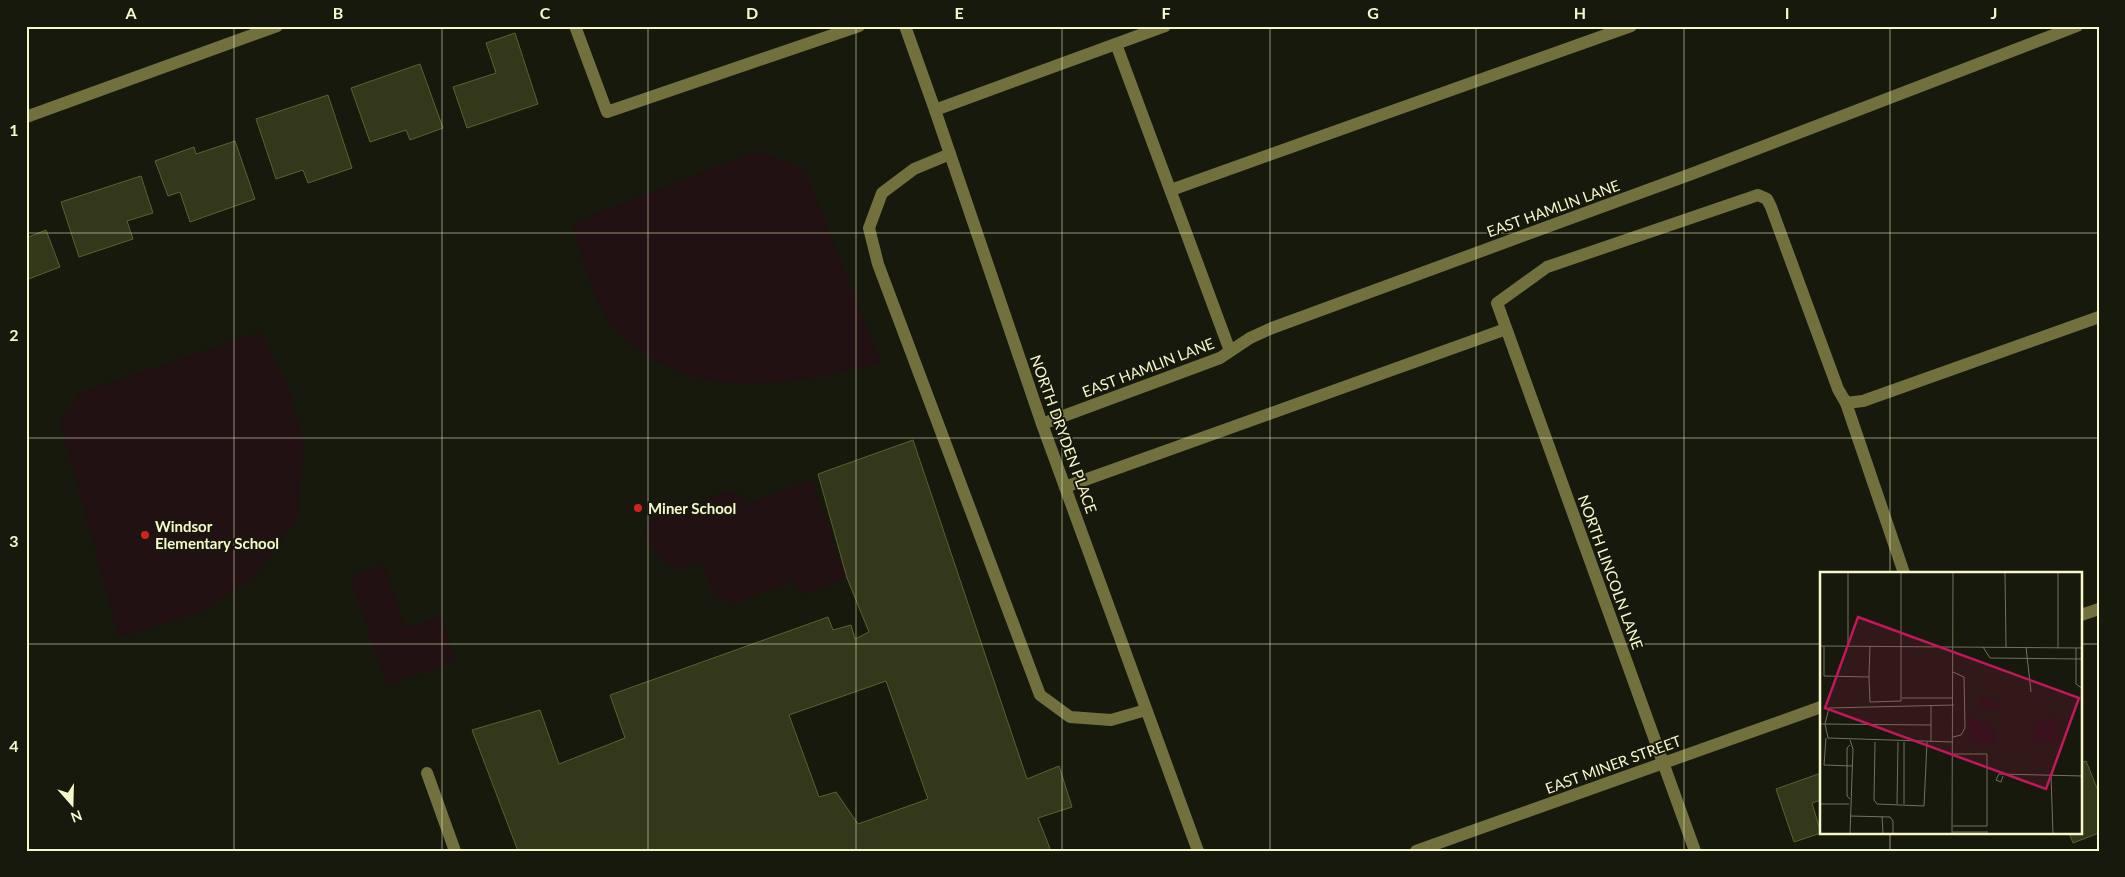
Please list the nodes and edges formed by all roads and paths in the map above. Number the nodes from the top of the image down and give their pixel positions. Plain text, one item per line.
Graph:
1 (277, 26) edge
2 (575, 26) edge
3 (859, 26) edge
4 (904, 26) edge
5 (1630, 26) edge
6 (2078, 26) edge
7 (1158, 27) edge
8 (1116, 44) junction
9 (935, 110) junction
10 (26, 117) edge
11 (950, 154) junction
12 (1170, 190) junction
13 (2099, 317) edge
14 (1506, 328) junction
15 (1230, 351) junction
16 (1844, 400) junction
17 (1042, 424) junction
18 (1065, 487) junction
19 (1904, 572) edge
20 (2099, 609) edge
21 (2082, 615) edge
22 (1820, 707) edge
23 (1146, 710) junction
24 (1663, 763) junction
25 (427, 773) dead end
26 (455, 851) edge
27 (1198, 851) edge
28 (1416, 851) edge
29 (1695, 851) edge

1 - 10 street
2 - 3 street
4 - 9 street, NORTH DRYDEN PLACE
5 - 12 street
6 - 15 street, EAST HAMLIN LANE
7 - 8 street
8 - 9 street
8 - 12 street
9 - 11 street, NORTH DRYDEN PLACE
11 - 17 street, NORTH DRYDEN PLACE
11 - 23 street
12 - 15 street
13 - 16 street
14 - 16 street, NORTH LINCOLN LANE
14 - 18 street
14 - 24 street, NORTH LINCOLN LANE
15 - 17 street, EAST HAMLIN LANE
16 - 19 street
17 - 18 street, NORTH DRYDEN PLACE
18 - 23 street, NORTH DRYDEN PLACE
20 - 21 street
22 - 24 street, EAST MINER STREET
23 - 27 street, NORTH DRYDEN PLACE
24 - 28 street, EAST MINER STREET
24 - 29 street, NORTH LINCOLN LANE
25 - 26 street

